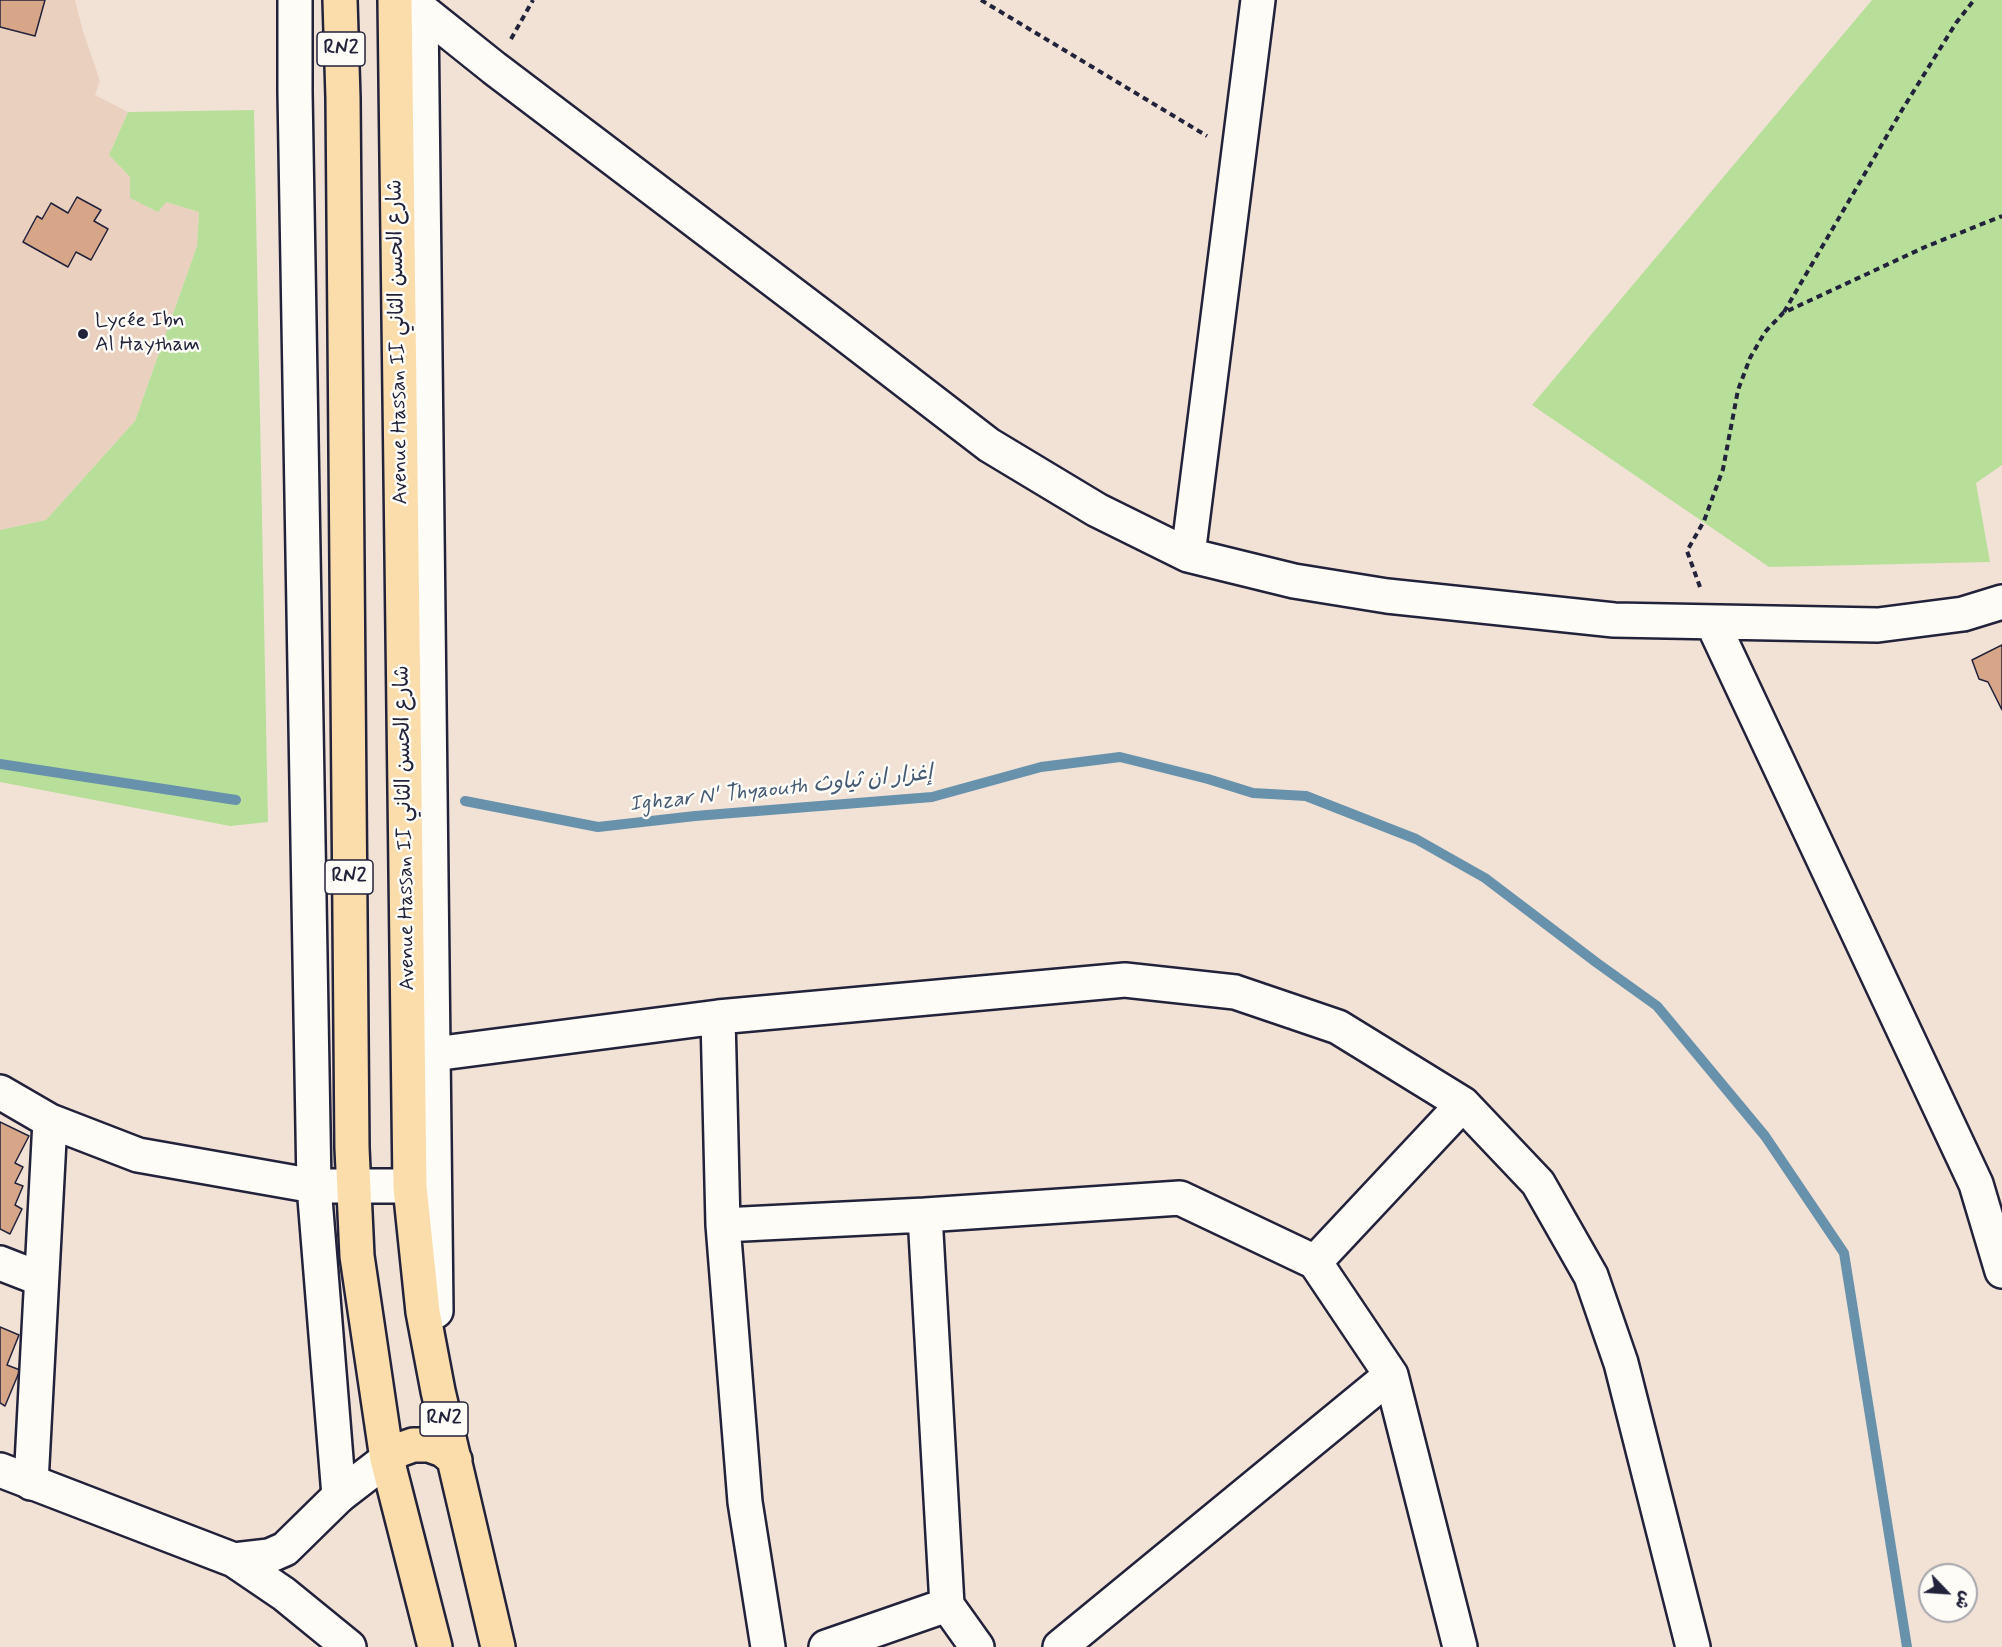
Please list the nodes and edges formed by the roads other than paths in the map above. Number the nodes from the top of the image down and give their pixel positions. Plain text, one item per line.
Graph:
1 (295, 0) edge
2 (340, 0) edge
3 (1258, 0) edge
4 (408, 4) edge
5 (1188, 555) junction
6 (2002, 602) edge
7 (1712, 622) junction
8 (718, 1017) junction
9 (434, 1054) junction
10 (0, 1092) edge
11 (1463, 1104) junction
12 (50, 1121) junction
13 (314, 1186) junction
14 (354, 1187) junction
15 (422, 1187) junction
16 (925, 1215) junction
17 (723, 1225) junction
18 (1315, 1262) junction
19 (0, 1263) edge
20 (2002, 1271) edge
21 (41, 1279) junction
22 (1391, 1375) junction
23 (387, 1459) junction
24 (455, 1460) junction
25 (0, 1470) edge
26 (32, 1483) junction
27 (339, 1496) junction
28 (234, 1560) junction
29 (947, 1605) junction
30 (1453, 1644) edge
31 (349, 1647) edge
32 (435, 1647) edge
33 (498, 1647) edge
34 (768, 1647) edge
35 (826, 1647) edge
36 (976, 1647) edge
37 (1060, 1647) edge
38 (1694, 1647) edge

1 - 13 street
2 - 14 highway, RN2
3 - 5 street
4 - 5 street
4 - 9 street
4 - 15 highway, Avenue Hassan II شارع الحسن الثاني / RN2
5 - 7 street
6 - 7 street
7 - 20 street
8 - 9 street
8 - 11 street
8 - 17 street
9 - 15 street
10 - 12 street
11 - 18 street
11 - 38 street
12 - 13 street
12 - 21 street
13 - 14 street
13 - 27 street
14 - 15 street
14 - 23 highway, RN2
15 - 24 highway, Avenue Hassan II شارع الحسن الثاني / RN2
16 - 17 street
16 - 18 street
16 - 29 street
17 - 34 street
18 - 22 street
19 - 21 street
21 - 26 street
22 - 30 street
22 - 37 street
23 - 24 highway
23 - 27 street
23 - 32 highway, RN2
24 - 33 highway, Avenue Hassan II شارع الحسن الثاني / RN2
25 - 26 street
26 - 28 street
27 - 28 street
28 - 31 street
29 - 35 street
29 - 36 street

